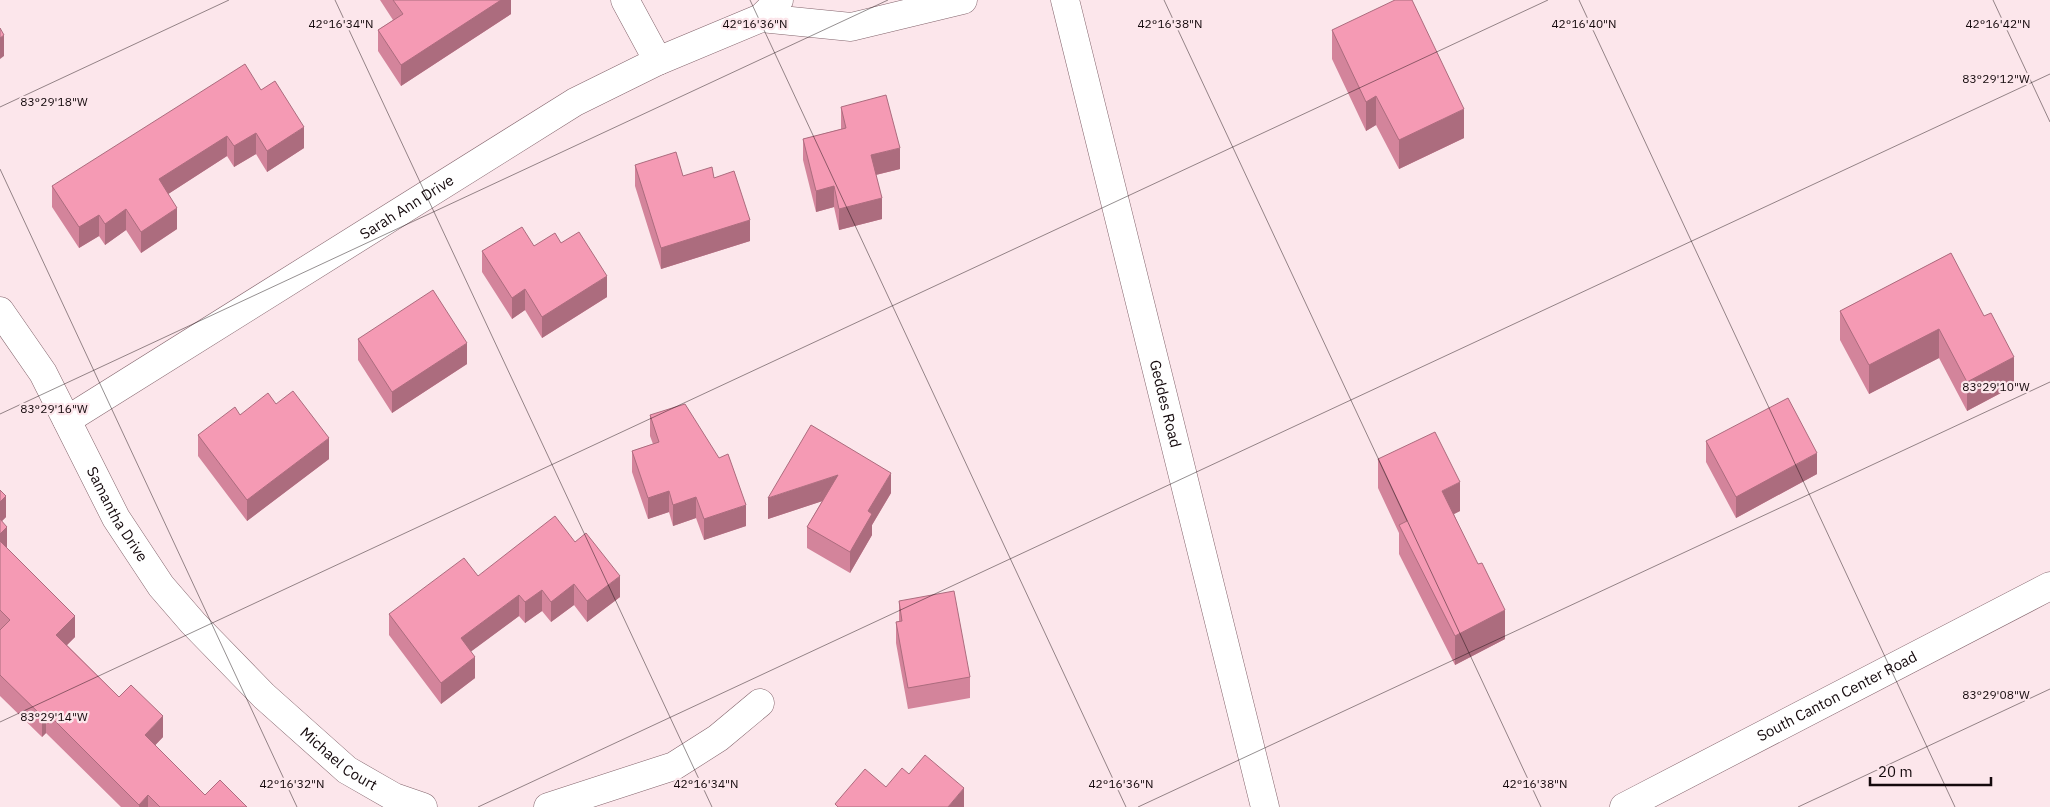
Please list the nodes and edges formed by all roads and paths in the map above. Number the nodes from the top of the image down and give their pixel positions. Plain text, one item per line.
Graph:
1 (625, 0) edge
2 (963, 0) edge
3 (1065, 0) edge
4 (770, 9) edge
5 (658, 61) junction
6 (0, 311) edge
7 (68, 420) junction
8 (2050, 586) edge
9 (264, 696) joint
10 (760, 703) dead end
11 (423, 807) edge
12 (548, 807) edge
13 (1265, 807) edge
14 (1624, 807) edge

1 - 5 street
2 - 4 street, Sarah Ann Drive
3 - 13 street, Geddes Road
4 - 5 street, Sarah Ann Drive
5 - 7 street, Sarah Ann Drive
6 - 7 street, Samantha Drive
7 - 9 street, Samantha Drive
8 - 14 street, South Canton Center Road
9 - 11 street, Michael Court
10 - 12 street

